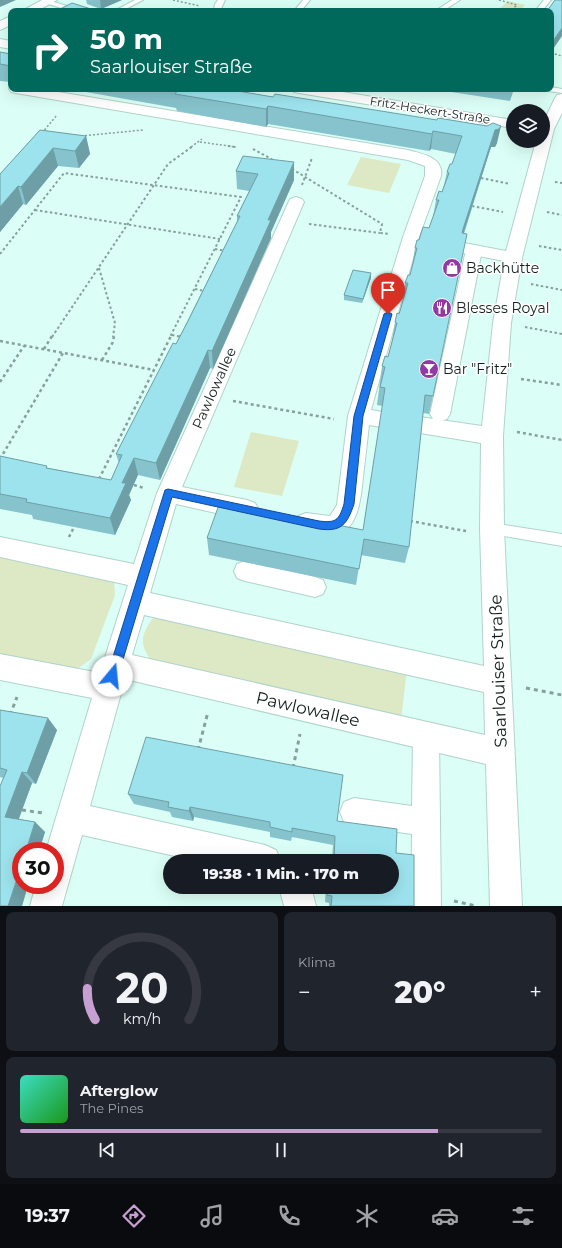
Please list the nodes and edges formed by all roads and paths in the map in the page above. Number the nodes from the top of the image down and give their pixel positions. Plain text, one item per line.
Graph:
1 (140, 0) edge
2 (173, 0) edge
3 (308, 0) edge
4 (457, 0) edge
5 (499, 0) edge
6 (548, 0) edge
7 (49, 1) edge
8 (34, 8) edge
9 (70, 8) edge
10 (123, 8) edge
11 (206, 8) edge
12 (300, 8) edge
13 (443, 8) edge
14 (513, 8) edge
15 (541, 8) edge
16 (31, 92) edge
17 (317, 92) edge
18 (72, 98) junction
19 (562, 98) edge
20 (220, 121) junction
21 (506, 123) edge
22 (149, 130) dead end
23 (551, 130) edge
24 (39, 136) edge
25 (75, 136) edge
26 (313, 140) junction
27 (199, 142) junction
28 (238, 147) dead end
29 (246, 148) dead end
30 (279, 163) edge
31 (286, 166) edge
32 (68, 167) edge
33 (64, 173) junction
34 (305, 176) junction
35 (481, 178) edge
36 (153, 185) junction
37 (531, 188) junction
38 (472, 206) edge
39 (35, 210) junction
40 (292, 212) junction
41 (232, 214) junction
42 (240, 215) edge
43 (524, 216) junction
44 (127, 225) junction
45 (380, 232) junction
46 (220, 239) junction
47 (419, 239) junction
48 (215, 249) junction
49 (467, 249) joint
50 (232, 252) edge
51 (0, 254) edge
52 (99, 268) junction
53 (511, 269) junction
54 (195, 289) junction
55 (562, 290) edge
56 (207, 292) edge
57 (502, 323) junction
58 (562, 334) edge
59 (172, 335) junction
60 (184, 337) edge
61 (0, 341) edge
62 (24, 346) junction
63 (44, 350) junction
64 (64, 353) junction
65 (102, 360) junction
66 (154, 370) junction
67 (496, 376) junction
68 (0, 382) edge
69 (147, 384) junction
70 (155, 385) edge
71 (562, 385) edge
72 (211, 397) junction
73 (440, 414) dead end
74 (380, 419) edge
75 (358, 420) junction
76 (420, 425) edge
77 (492, 432) junction
78 (120, 438) junction
79 (126, 439) edge
80 (562, 440) edge
81 (0, 460) edge
82 (6, 461) edge
83 (92, 478) edge
84 (99, 479) junction
85 (107, 480) edge
86 (168, 492) junction
87 (266, 514) edge
88 (289, 519) edge
89 (409, 521) edge
90 (492, 532) junction
91 (562, 540) edge
92 (0, 547) edge
93 (245, 571) edge
94 (315, 587) dead end
95 (139, 589) junction
96 (0, 667) edge
97 (112, 676) junction
98 (498, 682) junction
99 (215, 687) junction
100 (562, 695) edge
101 (305, 708) junction
102 (426, 736) junction
103 (501, 753) junction
104 (196, 758) edge
105 (291, 776) edge
106 (354, 812) dead end
107 (72, 817) junction
108 (426, 822) junction
109 (64, 844) edge
110 (235, 854) edge
111 (49, 894) edge
112 (297, 894) edge
113 (46, 906) edge
114 (300, 906) edge
115 (426, 906) edge
116 (506, 906) edge

1 - 10 lane
2 - 11 path
3 - 12 lane
4 - 13 lane
5 - 14 path
6 - 15 lane
7 - 8 street
7 - 9 lane
16 - 18 street
17 - 21 street, Fritz-Heckert-Straße
18 - 20 street
18 - 24 path
19 - 23 street, Saarlouiser Straße
20 - 26 street
20 - 27 path
22 - 25 path
23 - 37 street, Saarlouiser Straße
26 - 34 path
26 - 47 street
27 - 28 path
27 - 36 path
29 - 30 path
31 - 34 path
32 - 33 path
33 - 36 path
33 - 39 path
34 - 40 path
34 - 45 path
35 - 37 path
36 - 41 path
36 - 44 path
37 - 43 street, Saarlouiser Straße
38 - 43 path
39 - 44 path
39 - 51 path
40 - 45 path
40 - 72 street, Pawlowallee
41 - 42 path
41 - 46 path
43 - 53 street, Saarlouiser Straße
44 - 46 path
44 - 52 path
45 - 47 path
46 - 48 path
47 - 75 street
48 - 50 path
48 - 54 path
49 - 53 street
49 - 73 street
52 - 63 path
52 - 65 path
53 - 55 path
53 - 57 street, Saarlouiser Straße
54 - 56 path
54 - 59 path
57 - 58 path
57 - 67 street, Saarlouiser Straße
59 - 60 path
59 - 66 path
61 - 62 path
62 - 63 path
62 - 68 path
63 - 64 path
64 - 65 path
64 - 81 path
65 - 66 path
66 - 69 path
67 - 71 path
67 - 77 street, Saarlouiser Straße
69 - 70 path
69 - 78 path
72 - 75 path
72 - 86 street, Pawlowallee
74 - 75 street
75 - 88 street
76 - 77 street
77 - 80 path
77 - 90 street, Saarlouiser Straße
78 - 79 path
78 - 84 path
81 - 82 path
83 - 84 path
84 - 85 path
86 - 87 street
86 - 95 street, Pawlowallee
89 - 90 path
90 - 91 lane
90 - 98 street, Saarlouiser Straße
92 - 95 street
93 - 94 street
95 - 97 street, Pawlowallee
95 - 98 street
96 - 97 street, Pawlowallee
97 - 99 street, Pawlowallee
97 - 107 street, Pawlowallee
98 - 100 path
98 - 103 street, Saarlouiser Straße
99 - 101 street, Pawlowallee
99 - 104 path
101 - 102 street, Pawlowallee
101 - 105 path
102 - 103 street, Pawlowallee
102 - 108 street
103 - 116 street, Saarlouiser Straße
106 - 108 street
107 - 109 street, Pawlowallee
107 - 110 street
108 - 115 street
111 - 113 street
112 - 114 street

